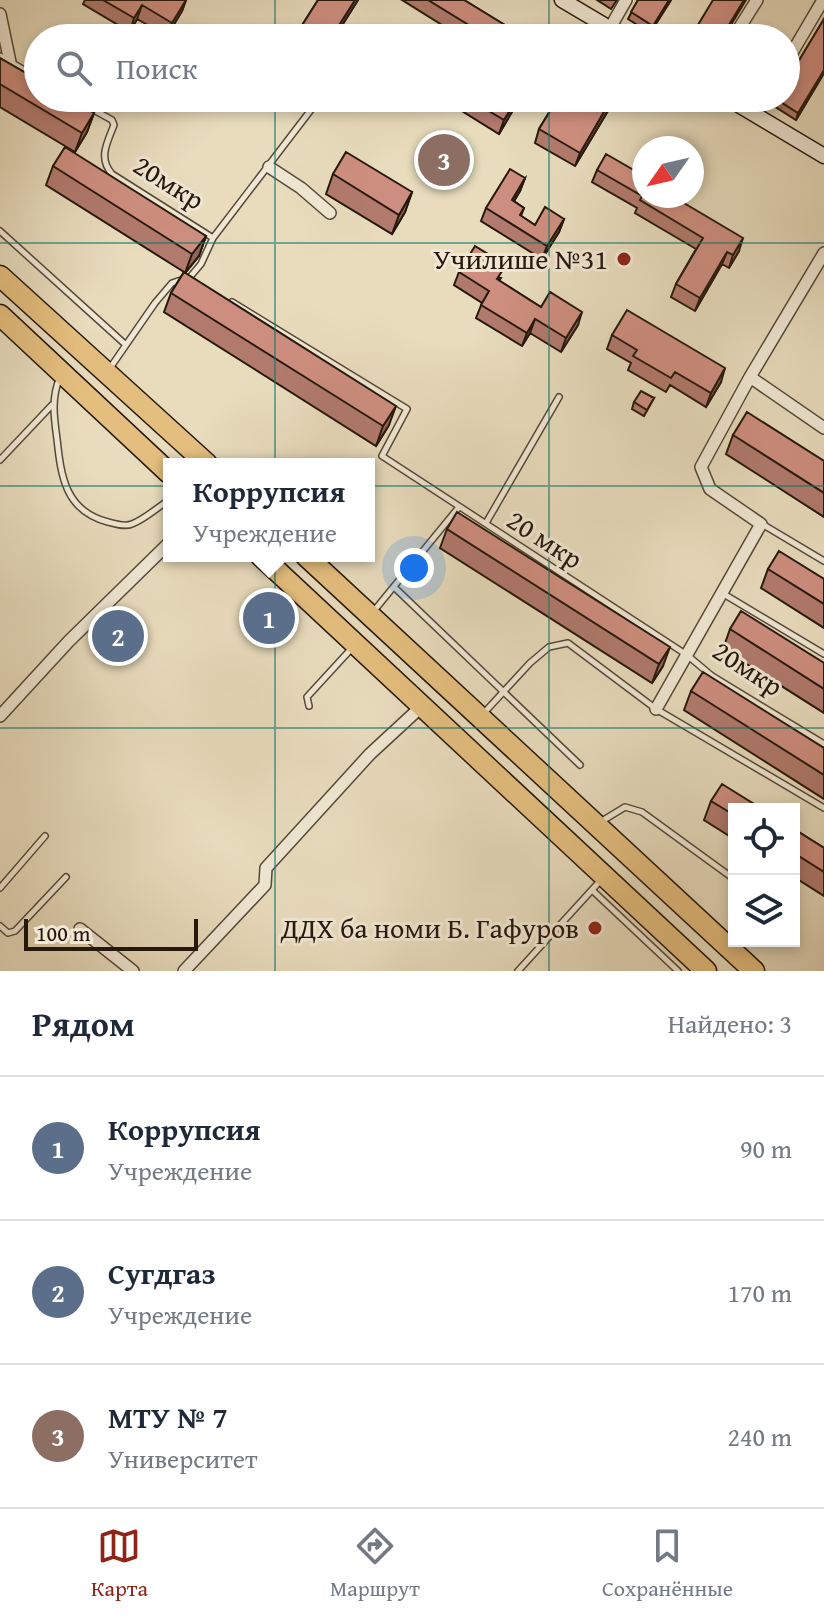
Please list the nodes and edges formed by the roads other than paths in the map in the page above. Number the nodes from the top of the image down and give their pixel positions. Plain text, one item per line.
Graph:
1 (562, 0) edge
2 (626, 0) edge
3 (757, 0) edge
4 (823, 0) edge
5 (0, 14) edge
6 (603, 24) edge
7 (612, 24) edge
8 (742, 24) edge
9 (800, 39) edge
10 (5, 59) edge
11 (24, 70) edge
12 (97, 112) edge
13 (310, 112) edge
14 (752, 112) edge
15 (756, 114) joint
16 (824, 156) edge
17 (269, 167) junction
18 (330, 213) dead end
19 (0, 231) edge
20 (213, 238) junction
21 (824, 253) edge
22 (190, 277) junction
23 (3, 285) edge
24 (204, 285) edge
25 (231, 302) edge
26 (0, 315) edge
27 (126, 345) junction
28 (61, 373) junction
29 (108, 373) junction
30 (750, 377) junction
31 (559, 397) dead end
32 (53, 404) junction
33 (730, 414) junction
34 (743, 422) edge
35 (824, 428) edge
36 (200, 458) edge
37 (0, 460) edge
38 (163, 467) edge
39 (163, 504) edge
40 (459, 507) junction
41 (486, 523) junction
42 (761, 524) junction
43 (163, 549) edge
44 (824, 561) edge
45 (267, 562) edge
46 (312, 562) edge
47 (394, 587) junction
48 (721, 592) junction
49 (370, 616) junction
50 (356, 644) junction
51 (824, 654) edge
52 (687, 655) junction
53 (502, 693) junction
54 (309, 706) dead end
55 (422, 706) junction
56 (656, 709) junction
57 (0, 716) edge
58 (480, 718) junction
59 (824, 744) edge
60 (517, 752) junction
61 (580, 765) dead end
62 (497, 776) junction
63 (824, 808) edge
64 (596, 825) junction
65 (45, 836) dead end
66 (729, 875) edge
67 (66, 877) dead end
68 (598, 883) junction
69 (0, 888) edge
70 (0, 926) edge
71 (80, 929) dead end
72 (654, 935) junction
73 (133, 971) edge
74 (184, 971) edge
75 (518, 971) edge
76 (678, 971) edge
77 (706, 971) edge
78 (754, 971) edge

1 - 6 main road
2 - 7 street
3 - 8 street
4 - 9 street
5 - 10 street
10 - 11 lane
12 - 20 lane, 20мкр
13 - 17 lane, 20мкр
14 - 15 main road
15 - 16 main road
17 - 18 street
17 - 20 lane, 20мкр
19 - 27 lane
20 - 22 lane
21 - 30 street
22 - 24 lane
22 - 27 lane
23 - 29 highway
25 - 40 lane, 20 мкр
26 - 28 highway
27 - 29 lane
28 - 32 lane
28 - 38 highway
29 - 36 highway
30 - 33 street
30 - 35 street
31 - 41 lane
32 - 37 lane
32 - 39 lane
33 - 34 street
33 - 42 street
40 - 41 lane, 20 мкр
40 - 47 lane
41 - 52 lane, 20 мкр
42 - 44 lane
42 - 48 street
43 - 57 street
45 - 50 highway
46 - 49 highway
47 - 49 lane
47 - 53 lane
48 - 51 lane, 20мкр
48 - 52 street
49 - 58 highway
50 - 54 lane
50 - 55 highway
52 - 56 street
52 - 59 lane, 20мкр
53 - 56 lane
53 - 58 lane
53 - 61 lane
55 - 62 highway
55 - 74 street
56 - 63 lane
58 - 60 highway
60 - 62 highway
60 - 64 highway
62 - 68 highway
64 - 66 lane
64 - 78 highway
65 - 69 lane
67 - 70 lane
68 - 72 highway
68 - 75 lane
71 - 73 street
72 - 76 lane
72 - 77 highway

